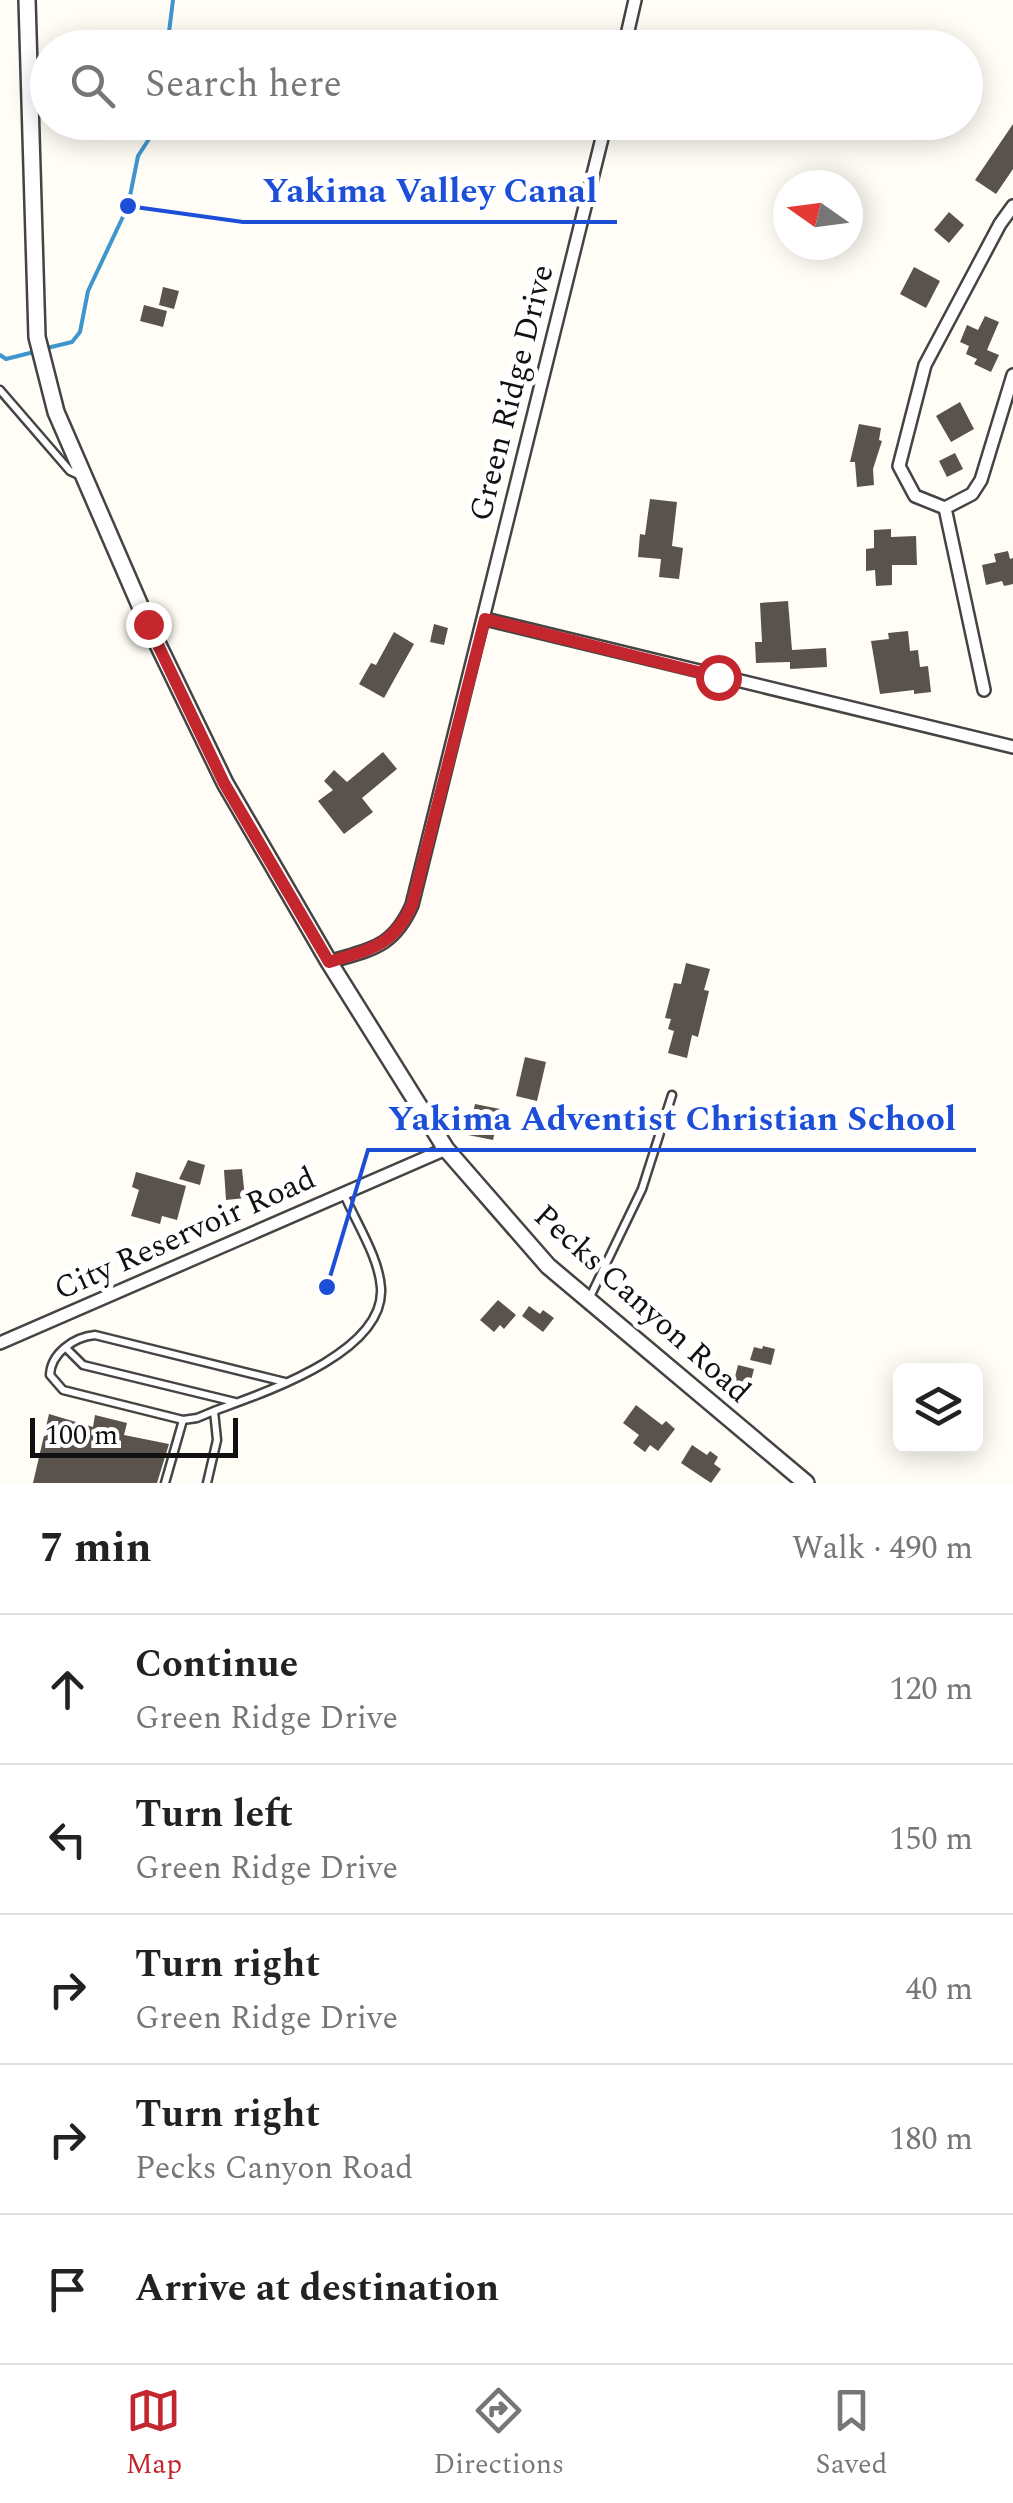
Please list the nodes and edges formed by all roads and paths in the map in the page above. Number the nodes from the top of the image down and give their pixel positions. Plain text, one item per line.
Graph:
1 (27, 0) edge
2 (636, 0) edge
3 (628, 30) edge
4 (30, 101) edge
5 (31, 140) edge
6 (602, 140) edge
7 (1013, 206) edge
8 (1013, 375) edge
9 (0, 390) edge
10 (1010, 393) edge
11 (86, 476) junction
12 (944, 508) junction
13 (485, 619) junction
14 (984, 690) dead end
15 (1013, 747) edge
16 (329, 962) junction
17 (672, 1094) dead end
18 (446, 1149) junction
19 (344, 1194) junction
20 (588, 1300) junction
21 (0, 1343) edge
22 (66, 1348) junction
23 (286, 1382) junction
24 (236, 1402) junction
25 (214, 1411) junction
26 (183, 1420) junction
27 (165, 1483) edge
28 (207, 1483) edge
29 (806, 1483) edge

1 - 4 street, Pecks Canyon Road
2 - 3 street
5 - 11 street, Pecks Canyon Road
6 - 13 street, Green Ridge Drive
7 - 12 street
8 - 10 street
9 - 11 lane
10 - 12 street
11 - 16 street, Pecks Canyon Road
12 - 14 street
13 - 15 street
13 - 16 street, Green Ridge Drive
16 - 18 street, Pecks Canyon Road
17 - 20 lane
18 - 19 street, City Reservoir Road
18 - 20 street, Pecks Canyon Road
19 - 21 street, City Reservoir Road
19 - 23 lane
20 - 29 street, Pecks Canyon Road
22 - 23 lane
22 - 24 lane
22 - 26 lane
23 - 24 lane
24 - 25 lane
25 - 26 lane
25 - 28 lane
26 - 27 lane

